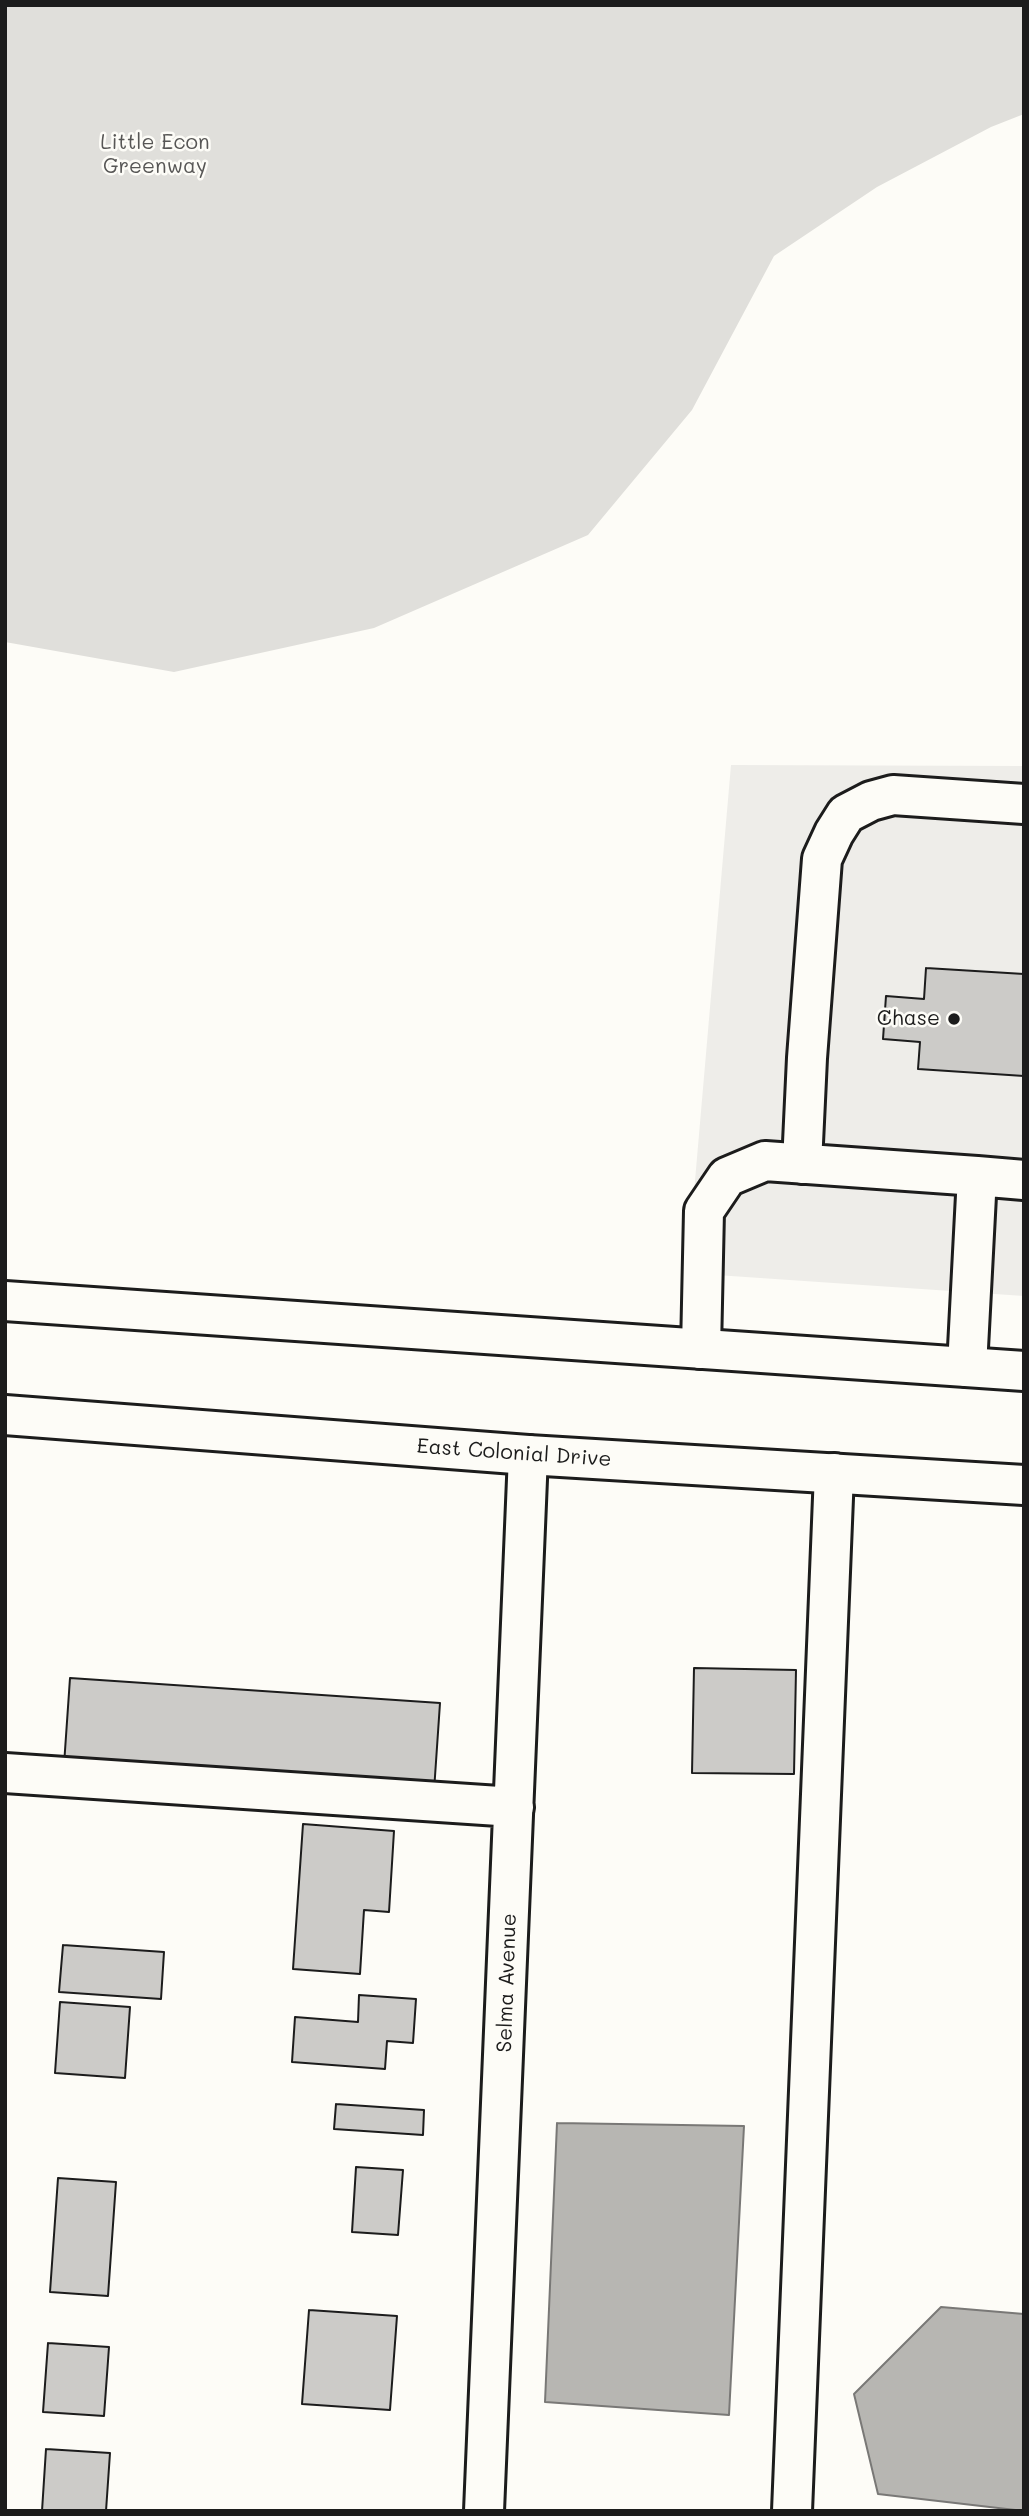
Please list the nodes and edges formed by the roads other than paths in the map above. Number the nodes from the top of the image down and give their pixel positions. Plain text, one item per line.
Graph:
1 (1024, 804) edge
2 (802, 1164) junction
3 (977, 1176) junction
4 (1024, 1180) edge
5 (5, 1301) edge
6 (701, 1349) junction
7 (967, 1367) junction
8 (1024, 1371) edge
9 (5, 1415) edge
10 (528, 1455) junction
11 (834, 1473) junction
12 (1024, 1485) edge
13 (5, 1773) edge
14 (514, 1807) junction
15 (484, 2511) edge
16 (792, 2511) edge

1 - 2 main road
2 - 3 main road
2 - 6 main road
3 - 4 main road
3 - 7 main road
5 - 6 main road
6 - 7 main road
7 - 8 main road
9 - 10 main road, East Colonial Drive
10 - 11 main road, East Colonial Drive
10 - 14 main road, Selma Avenue
11 - 12 main road, East Colonial Drive
11 - 16 main road
13 - 14 main road
14 - 15 main road, Selma Avenue

